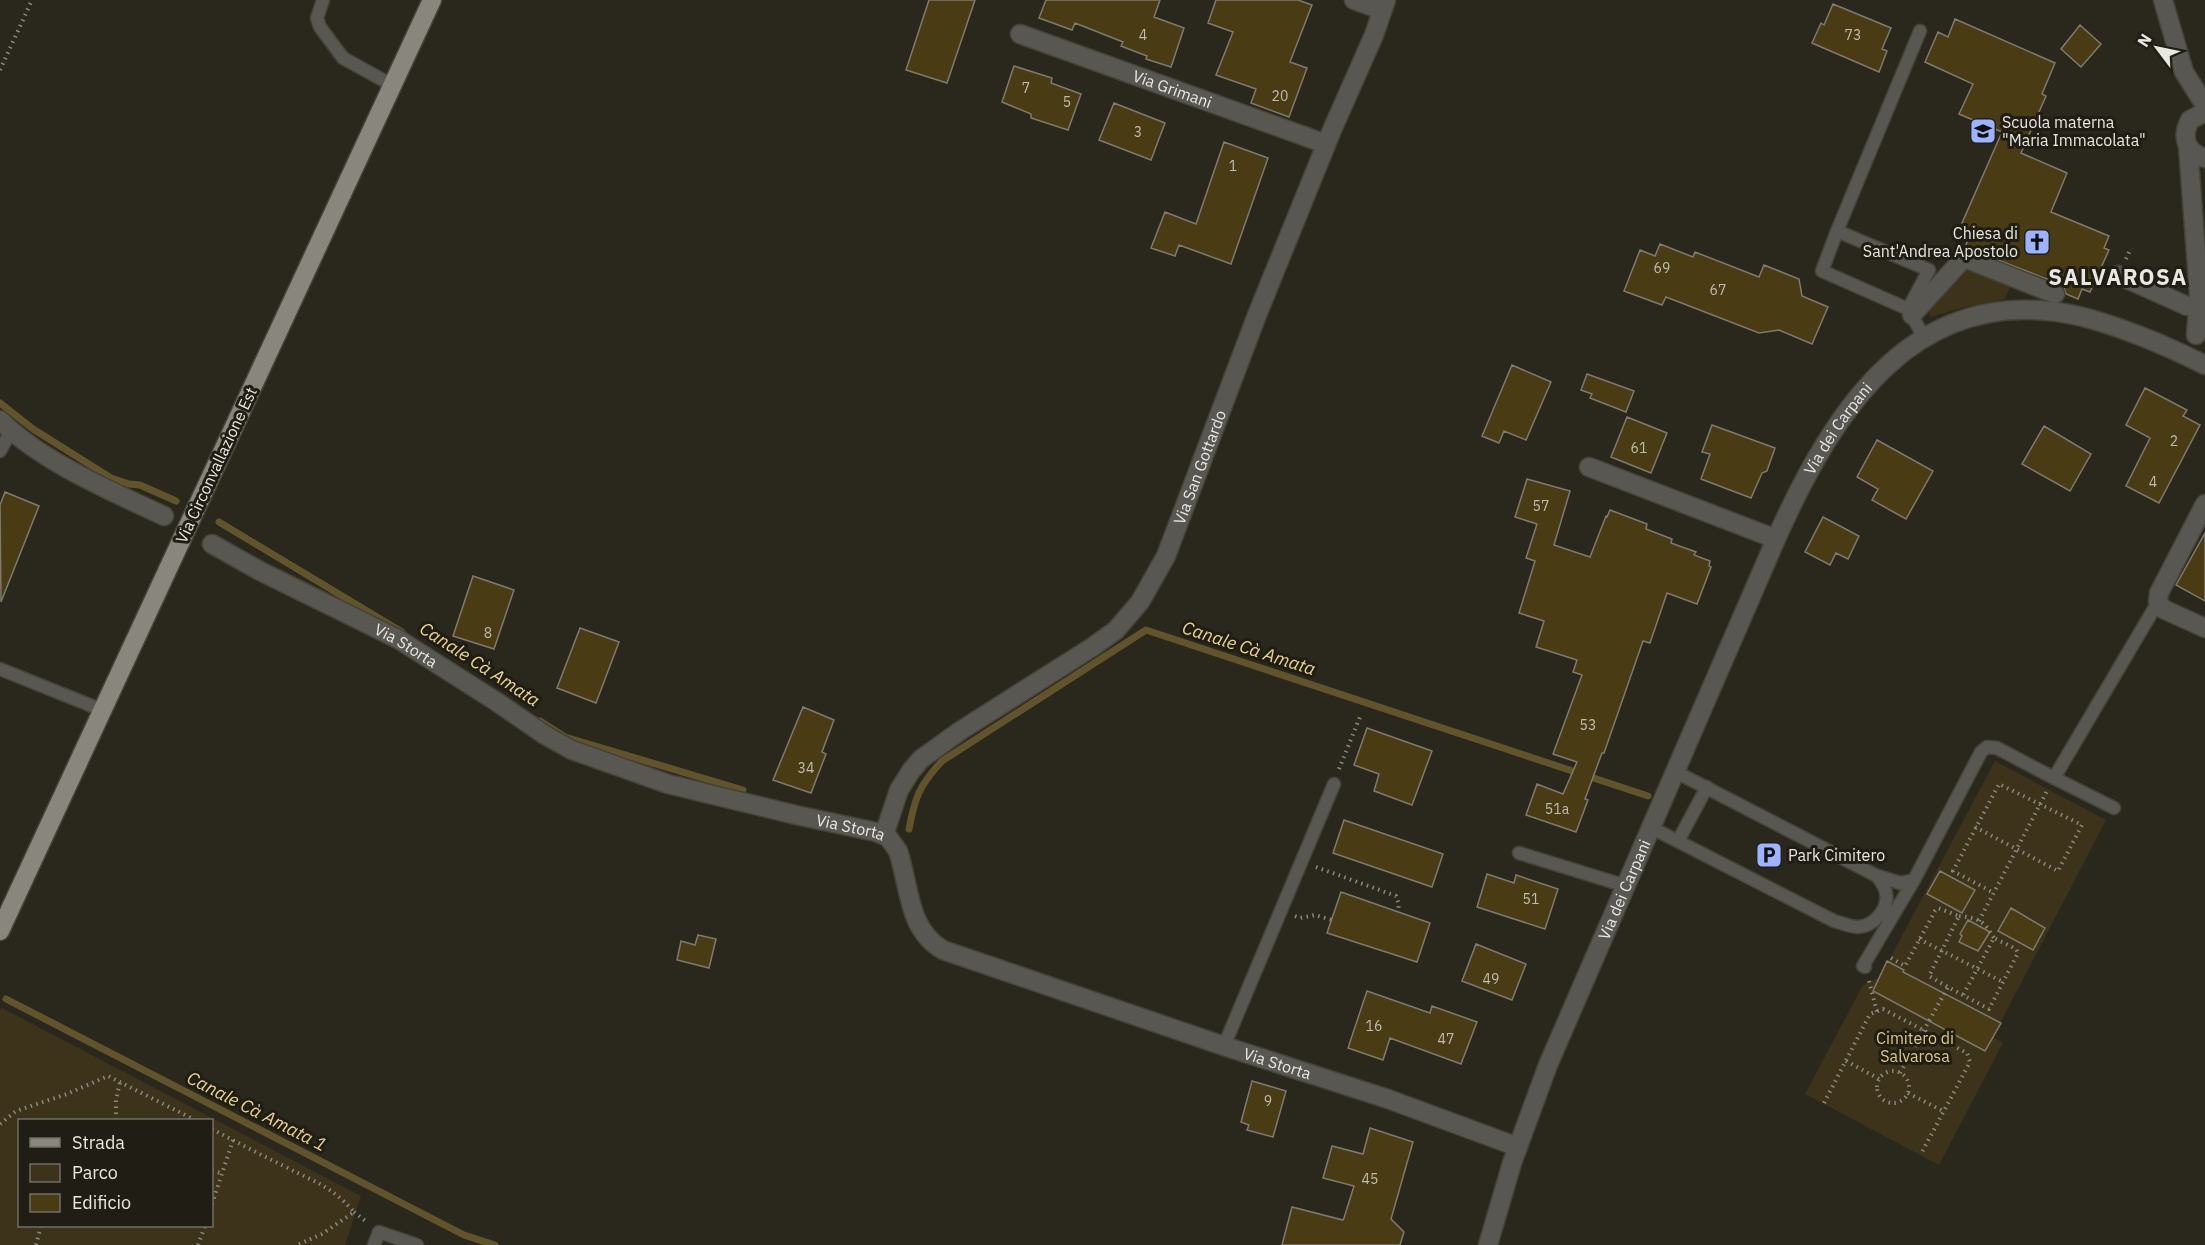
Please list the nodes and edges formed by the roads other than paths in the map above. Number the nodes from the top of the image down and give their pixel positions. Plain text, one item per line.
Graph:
1 (323, 0) edge
2 (432, 0) edge
3 (1354, 0) edge
4 (2163, 0) edge
5 (1384, 5) edge
6 (1920, 31) dead end
7 (1020, 34) dead end
8 (2184, 72) junction
9 (392, 85) junction
10 (2205, 105) edge
11 (2205, 112) edge
12 (2187, 126) junction
13 (1326, 144) junction
14 (2188, 147) junction
15 (2205, 158) edge
16 (1837, 231) junction
17 (2118, 275) dead end
18 (2055, 294) dead end
19 (2187, 306) dead end
20 (1910, 312) junction
21 (2199, 334) edge
22 (1924, 338) junction
23 (2151, 341) junction
24 (2201, 363) edge
25 (5, 425) edge
26 (0, 451) edge
27 (1589, 467) dead end
28 (2205, 504) edge
29 (164, 516) dead end
30 (1776, 539) junction
31 (212, 544) dead end
32 (2158, 602) junction
33 (2205, 628) edge
34 (0, 669) edge
35 (102, 710) junction
36 (1676, 772) junction
37 (2054, 778) junction
38 (1334, 784) road end
39 (1707, 787) junction
40 (2114, 808) dead end
41 (1652, 828) junction
42 (884, 835) junction
43 (1678, 841) junction
44 (1519, 853) dead end
45 (1877, 876) junction
46 (1914, 880) junction
47 (1626, 886) junction
48 (0, 931) edge
49 (1865, 967) road end
50 (1224, 1046) junction
51 (1518, 1147) junction
52 (374, 1245) edge
53 (417, 1245) edge
54 (1488, 1245) edge

1 - 9 lane
2 - 9 main road, Via Circonvallazione Est
3 - 5 street
4 - 8 street
5 - 13 street, Via San Gottardo
6 - 16 lane
7 - 13 street, Via Grimani
8 - 10 street
8 - 12 street
9 - 35 main road, Via Circonvallazione Est
11 - 12 street
12 - 14 street
13 - 42 street, Via San Gottardo
14 - 15 street
14 - 21 street
16 - 20 lane
16 - 20 lane
17 - 19 street
18 - 20 street
20 - 22 lane
21 - 23 street, Via dei Carpani
21 - 24 street
22 - 23 street, Via dei Carpani
22 - 30 street, Via dei Carpani
23 - 24 street, Via dei Carpani
25 - 26 lane
25 - 29 street
27 - 30 street
28 - 32 street
30 - 36 street, Via dei Carpani
31 - 42 street, Via Storta
32 - 33 street
32 - 37 lane
34 - 35 lane
35 - 48 main road, Via Circonvallazione Est
36 - 39 lane
36 - 41 street, Via dei Carpani
37 - 40 lane
37 - 46 lane
38 - 50 lane
39 - 43 lane
39 - 45 lane
41 - 43 lane
41 - 47 street, Via dei Carpani
42 - 50 street, Via Storta
43 - 45 lane
44 - 47 lane
45 - 46 lane
46 - 49 lane
47 - 51 street, Via dei Carpani
50 - 51 street, Via Storta
51 - 54 street, Via dei Carpani
52 - 53 lane

